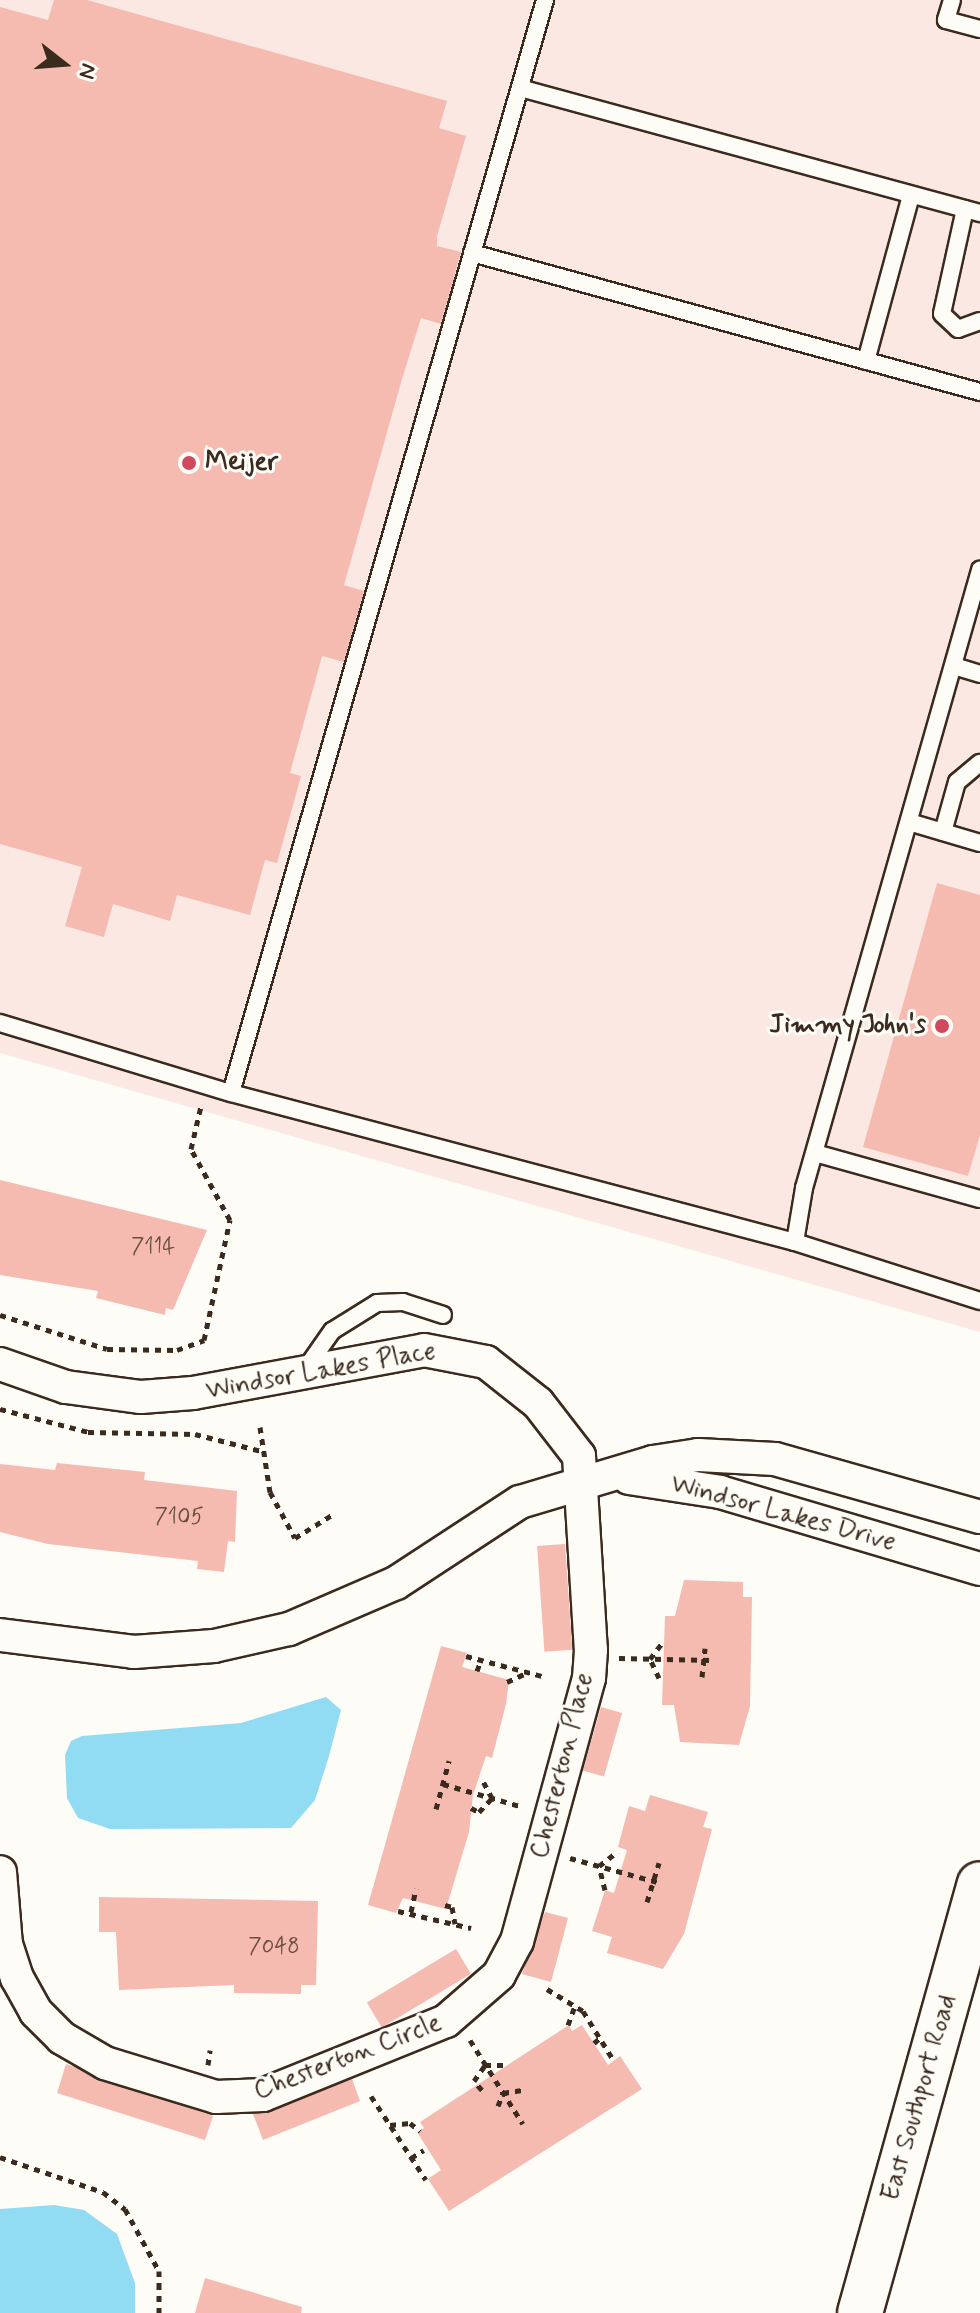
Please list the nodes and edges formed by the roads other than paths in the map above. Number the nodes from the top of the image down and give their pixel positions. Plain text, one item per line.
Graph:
1 (545, 0) edge
2 (952, 0) edge
3 (980, 29) edge
4 (520, 88) junction
5 (911, 195) junction
6 (972, 211) edge
7 (472, 253) junction
8 (980, 321) edge
9 (866, 361) junction
10 (980, 392) edge
11 (980, 570) edge
12 (954, 666) junction
13 (980, 674) edge
14 (980, 763) edge
15 (909, 822) junction
16 (943, 832) junction
17 (980, 843) edge
18 (0, 1023) edge
19 (231, 1093) junction
20 (815, 1153) junction
21 (980, 1199) edge
22 (795, 1242) junction
23 (980, 1301) edge
24 (443, 1315) dead end
25 (0, 1364) edge
26 (304, 1372) junction
27 (582, 1481) junction
28 (980, 1517) edge
29 (980, 1569) edge
30 (0, 1635) edge
31 (0, 1872) edge
32 (980, 1884) edge
33 (485, 1992) joint
34 (860, 2313) edge

1 - 4 lane
2 - 3 lane
4 - 5 lane
4 - 7 lane
5 - 6 lane
5 - 9 lane
6 - 8 lane
7 - 9 lane
7 - 19 lane
9 - 10 lane
11 - 12 lane
12 - 13 lane
12 - 15 lane
14 - 16 lane
15 - 16 lane
15 - 20 lane
16 - 17 lane
18 - 19 lane
19 - 22 lane
20 - 21 lane
20 - 22 lane
22 - 23 lane
24 - 26 lane
25 - 26 street, Windsor Lakes Place
26 - 27 street, Windsor Lakes Place
27 - 28 street, Windsor Lakes Drive
27 - 29 street, Windsor Lakes Drive
27 - 30 street, Windsor Lakes Drive
27 - 33 street, Chesterton Place
31 - 33 street, Chesterton Circle
32 - 34 main road, East Southport Road

